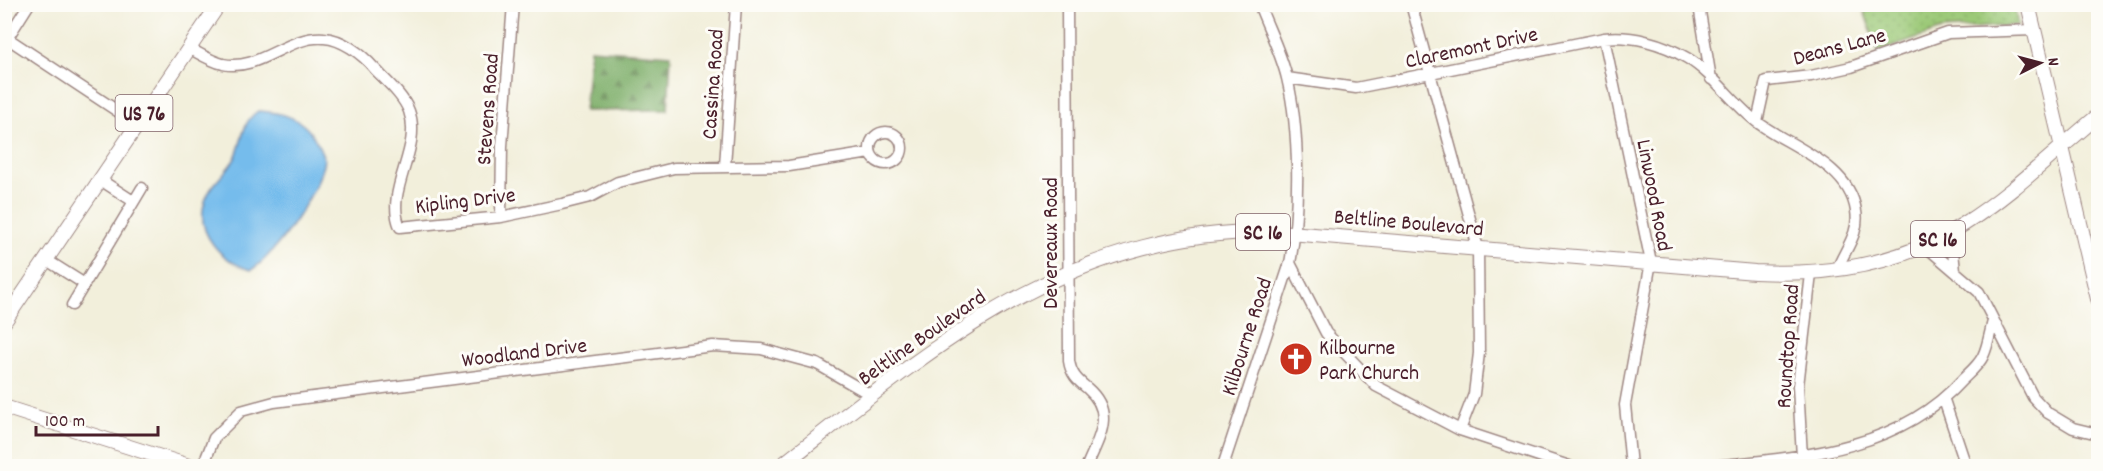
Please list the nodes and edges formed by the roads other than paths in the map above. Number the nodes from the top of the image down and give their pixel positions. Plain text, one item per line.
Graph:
1 (29, 4) edge
2 (219, 4) edge
3 (513, 4) edge
4 (736, 4) edge
5 (1066, 4) edge
6 (1259, 4) edge
7 (1411, 4) edge
8 (1703, 4) edge
9 (2028, 4) edge
10 (2034, 30) junction
11 (1604, 38) junction
12 (5, 39) edge
13 (189, 48) junction
14 (1429, 75) junction
15 (1287, 78) junction
16 (1711, 79) junction
17 (2098, 116) edge
18 (1757, 122) junction
19 (137, 124) junction
20 (2062, 144) junction
21 (870, 153) dead end
22 (725, 166) junction
23 (99, 179) junction
24 (142, 188) dead end
25 (133, 201) junction
26 (501, 217) junction
27 (1951, 232) junction
28 (1296, 233) junction
29 (1924, 245) junction
30 (1478, 248) junction
31 (45, 259) junction
32 (1290, 262) junction
33 (1651, 262) junction
34 (1837, 270) junction
35 (1068, 271) junction
36 (1955, 271) junction
37 (1810, 274) junction
38 (83, 283) junction
39 (2098, 299) edge
40 (72, 305) dead end
41 (1993, 321) junction
42 (4, 322) edge
43 (871, 395) junction
44 (1944, 400) junction
45 (4, 407) edge
46 (1460, 430) junction
47 (2098, 434) edge
48 (1802, 457) junction
49 (189, 466) edge
50 (203, 466) edge
51 (781, 466) edge
52 (1087, 466) edge
53 (1223, 466) edge
54 (1569, 466) edge
55 (1631, 466) edge
56 (1712, 466) edge
57 (1966, 466) edge

1 - 12 street
2 - 13 main road, US 76
3 - 26 street, Stevens Road
4 - 22 street, Cassina Road
5 - 35 street, Devereaux Road
6 - 15 street, Kilbourne Road
7 - 14 street
8 - 16 street
9 - 10 main road
10 - 18 street, Deans Lane
10 - 20 main road
11 - 14 street, Claremont Drive
11 - 16 street, Claremont Drive
11 - 33 street, Linwood Road
12 - 19 street
13 - 19 main road, US 76
13 - 26 street, Kipling Drive
14 - 15 street, Claremont Drive
14 - 30 street
15 - 28 street, Kilbourne Road
16 - 18 street, Claremont Drive
17 - 20 main road, SC 16
18 - 34 street, Claremont Drive
19 - 23 main road, US 76
20 - 27 main road, Beltline Boulevard / SC 16
20 - 39 main road
21 - 22 street, Kipling Drive
22 - 26 street, Kipling Drive
23 - 25 street
23 - 31 main road, US 76
24 - 25 street
25 - 38 street
27 - 29 main road, Beltline Boulevard / SC 16
27 - 36 street
28 - 30 main road, Beltline Boulevard / SC 16
28 - 32 street, Kilbourne Road
28 - 35 main road, Beltline Boulevard / SC 16
29 - 34 main road, Beltline Boulevard / SC 16
29 - 36 street
30 - 33 main road, Beltline Boulevard / SC 16
30 - 46 street
31 - 38 street
31 - 42 main road, US 76
32 - 46 street
32 - 53 street, Kilbourne Road
33 - 37 main road, Beltline Boulevard / SC 16
33 - 55 street, Linwood Road
34 - 37 main road, Beltline Boulevard / SC 16
35 - 43 main road, Beltline Boulevard / SC 16
35 - 52 street, Devereaux Road
36 - 41 street
37 - 48 street, Roundtop Road
38 - 40 street
41 - 44 street
41 - 47 street
43 - 50 street, Woodland Drive
43 - 51 main road, Beltline Boulevard / SC 16
44 - 48 street
44 - 57 street
45 - 49 main road
46 - 54 street
48 - 56 street

